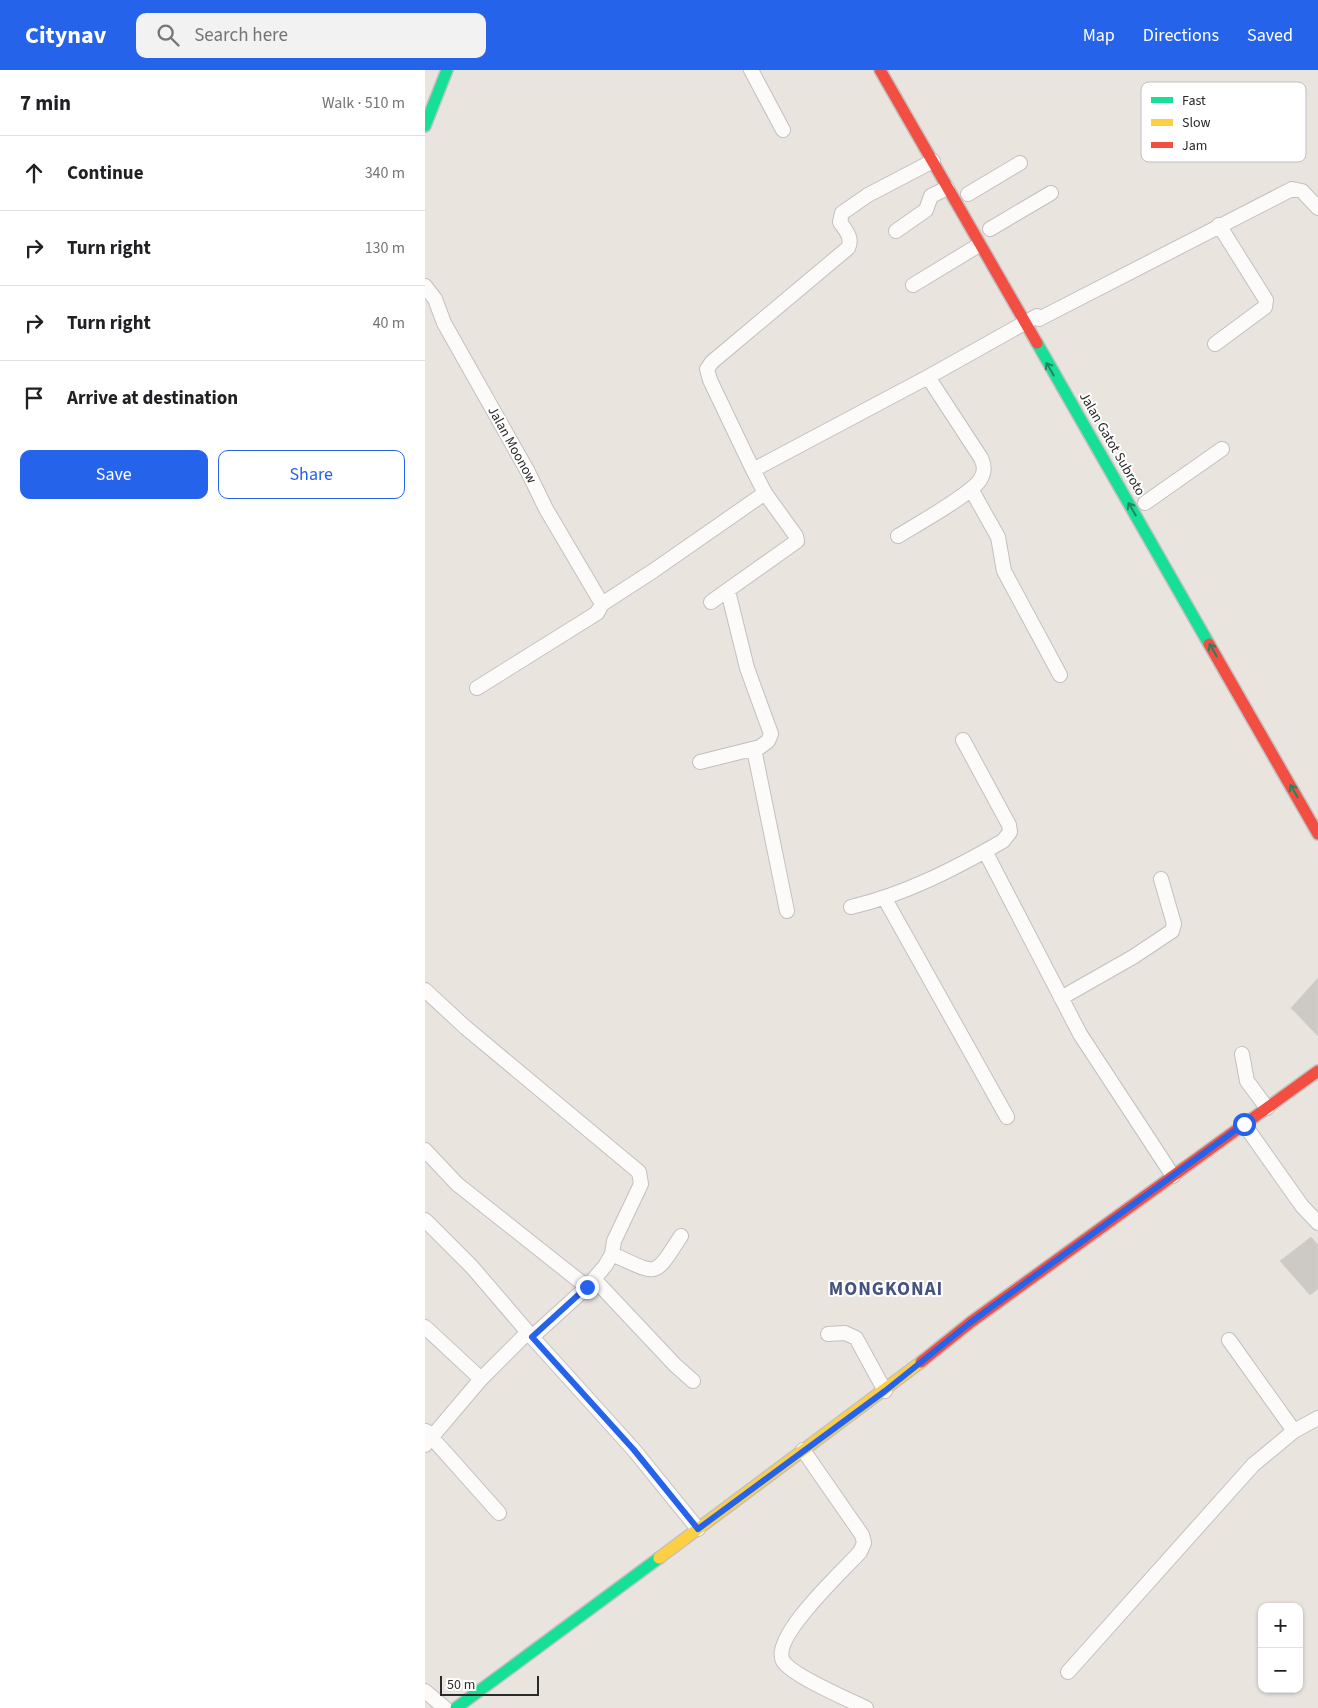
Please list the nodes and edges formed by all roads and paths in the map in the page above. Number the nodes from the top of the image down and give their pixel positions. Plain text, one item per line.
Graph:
1 (447, 70) edge
2 (751, 70) edge
3 (882, 71) edge
4 (425, 126) edge
5 (783, 130) dead end
6 (933, 161) junction
7 (1020, 163) dead end
8 (947, 188) junction
9 (1051, 193) dead end
10 (968, 194) dead end
11 (1318, 208) edge
12 (1219, 225) junction
13 (990, 230) dead end
14 (896, 231) dead end
15 (979, 245) junction
16 (913, 285) dead end
17 (425, 286) edge
18 (1024, 323) junction
19 (1215, 344) dead end
20 (928, 377) junction
21 (1222, 449) dead end
22 (753, 470) junction
23 (971, 489) junction
24 (765, 494) junction
25 (1145, 503) dead end
26 (898, 536) dead end
27 (728, 591) junction
28 (711, 602) dead end
29 (602, 604) junction
30 (1059, 675) dead end
31 (477, 688) dead end
32 (963, 740) dead end
33 (754, 748) junction
34 (700, 762) dead end
35 (1318, 834) edge
36 (985, 851) junction
37 (1161, 879) dead end
38 (885, 899) junction
39 (851, 907) dead end
40 (787, 911) dead end
41 (425, 990) edge
42 (1061, 998) junction
43 (1242, 1054) dead end
44 (1318, 1071) edge
45 (1267, 1108) junction
46 (1007, 1117) dead end
47 (1244, 1124) junction
48 (425, 1150) edge
49 (1173, 1176) junction
50 (425, 1220) edge
51 (1318, 1223) edge
52 (681, 1236) dead end
53 (612, 1254) junction
54 (591, 1284) junction
55 (425, 1327) edge
56 (828, 1334) dead end
57 (530, 1335) junction
58 (1229, 1340) dead end
59 (481, 1378) junction
60 (693, 1381) dead end
61 (885, 1391) junction
62 (1318, 1418) edge
63 (1294, 1431) junction
64 (427, 1438) edge
65 (803, 1450) junction
66 (499, 1513) dead end
67 (698, 1529) junction
68 (1068, 1672) dead end
69 (425, 1690) edge
70 (445, 1708) edge
71 (456, 1708) edge
72 (866, 1708) edge

1 - 4 main road
2 - 5 street
3 - 6 main road, Jalan Gatot Subroto
6 - 8 main road, Jalan Gatot Subroto
6 - 22 street
7 - 10 street
8 - 14 street
8 - 15 main road, Jalan Gatot Subroto
9 - 13 street
11 - 12 street
12 - 18 street
12 - 19 street
15 - 16 street
15 - 18 main road, Jalan Gatot Subroto
17 - 29 street, Jalan Moonow
18 - 20 street
35 -> 18 main road, Jalan Gatot Subroto
20 - 22 street
20 - 23 street
21 - 25 street
22 - 24 street
23 - 26 street
23 - 30 street
24 - 27 street
24 - 29 street
27 - 28 street
27 - 33 street
29 - 31 street
32 - 36 street
33 - 34 street
33 - 40 street
36 - 38 street
36 - 42 street
37 - 42 street
38 - 39 street
38 - 46 street
41 - 53 street
42 - 49 street
43 - 45 street
44 - 45 main road
45 - 47 main road
47 - 49 main road
47 - 51 street
48 - 54 street
49 - 61 main road
50 - 57 street
52 - 53 street
53 - 54 street
54 - 57 street
54 - 60 street
55 - 59 street
56 - 61 street
57 - 59 street
57 - 67 street
58 - 63 street
59 - 64 street
61 - 65 main road
62 - 63 street
63 - 68 street
64 - 66 street
65 - 67 main road
65 - 72 street
67 - 71 main road
69 - 70 street

